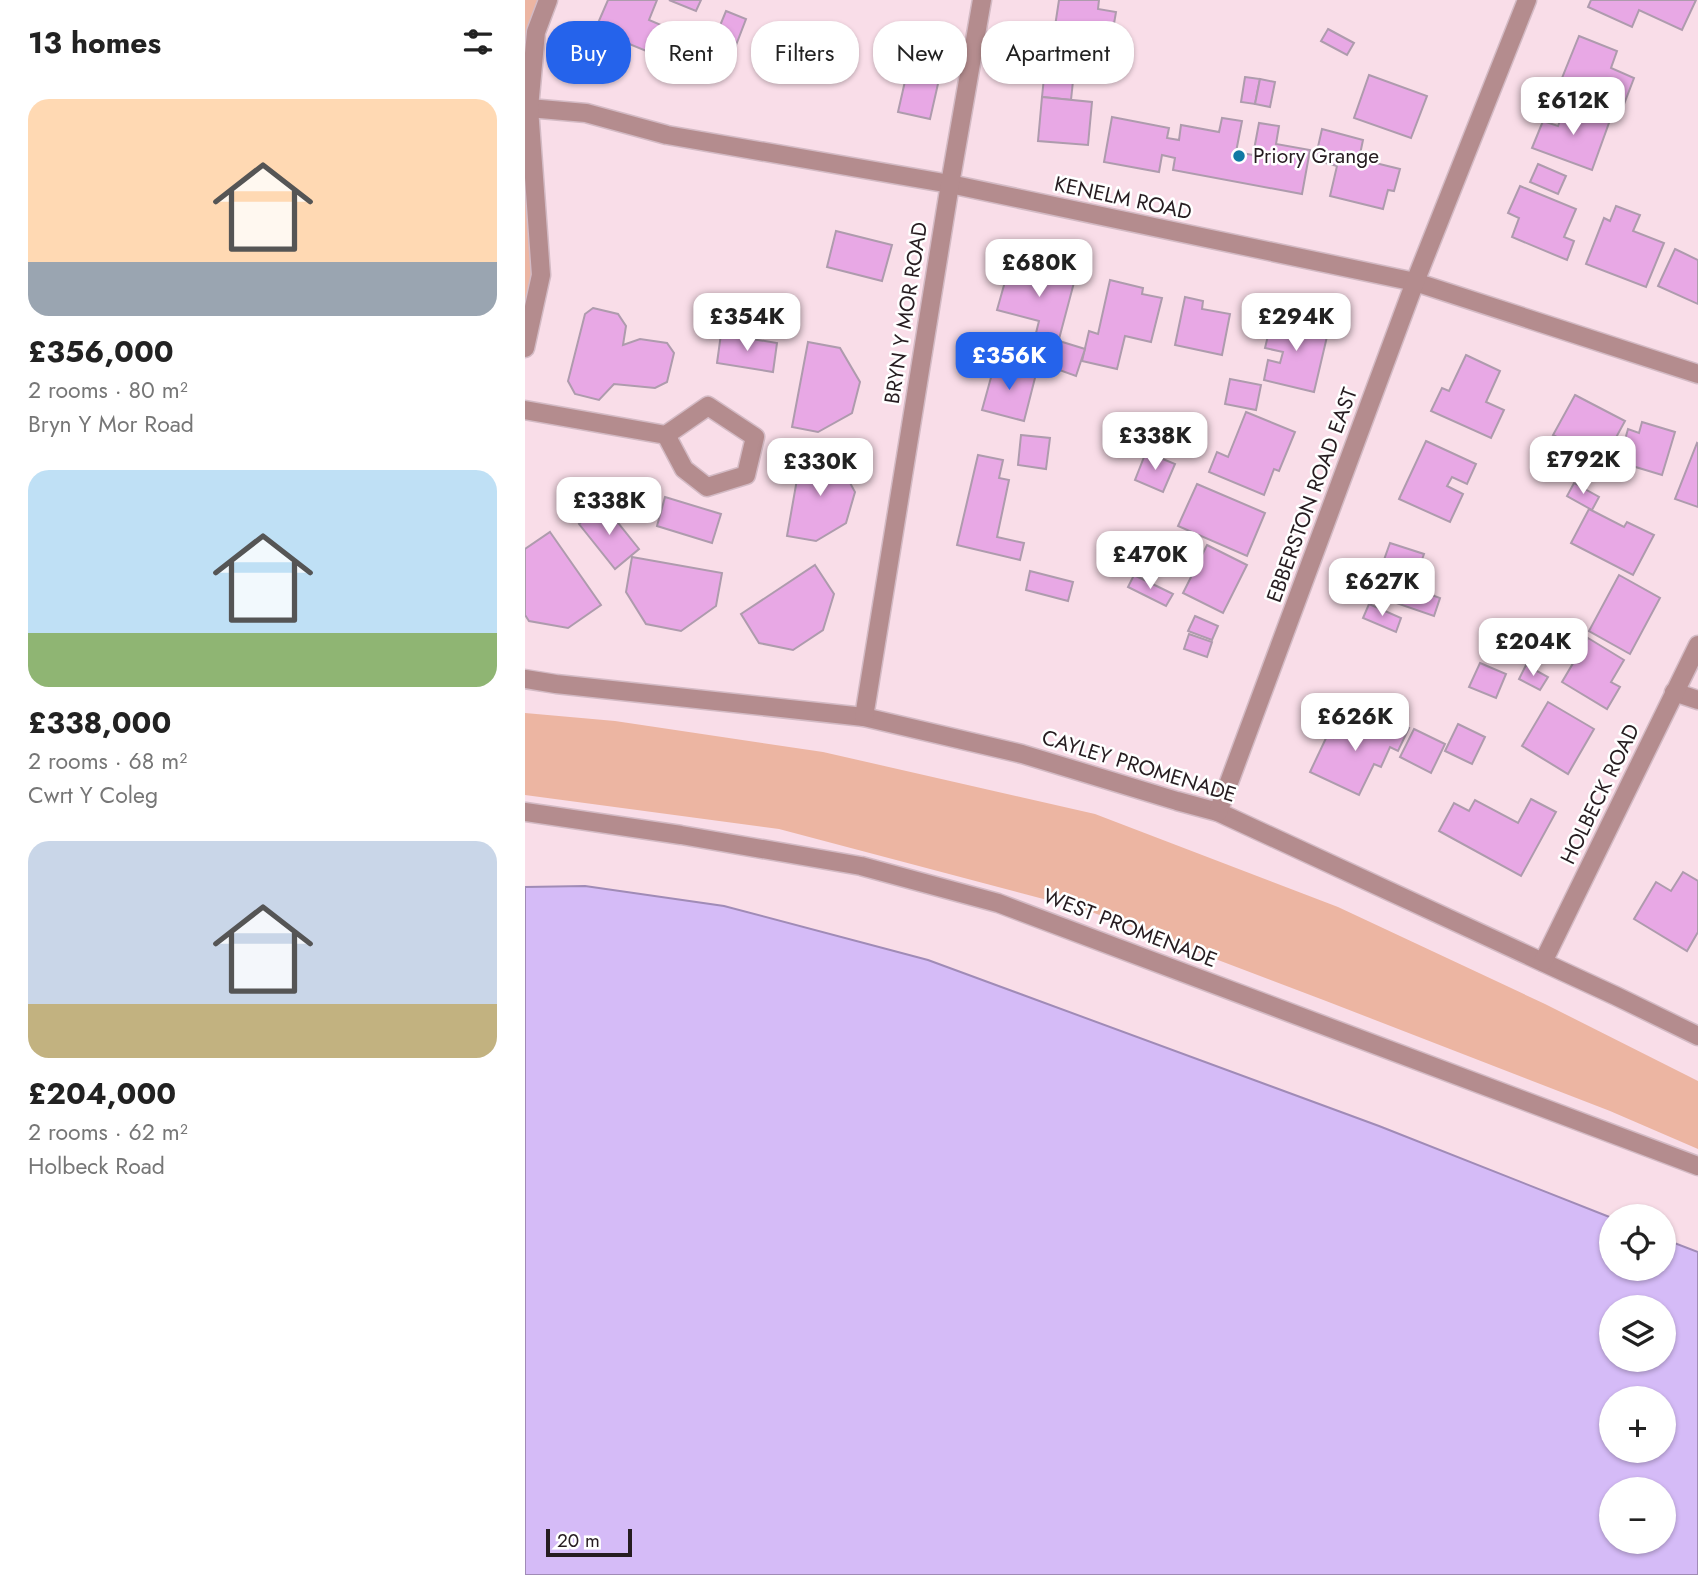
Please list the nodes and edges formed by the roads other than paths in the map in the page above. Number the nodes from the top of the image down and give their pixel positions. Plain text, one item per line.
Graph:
1 (548, 0) edge
2 (982, 0) edge
3 (1527, 0) edge
4 (529, 108) junction
5 (950, 184) junction
6 (1415, 282) junction
7 (525, 348) edge
8 (1698, 374) edge
9 (525, 410) edge
10 (666, 435) junction
11 (1698, 645) edge
12 (525, 679) edge
13 (1674, 692) junction
14 (1698, 700) edge
15 (864, 717) junction
16 (525, 812) edge
17 (1218, 812) junction
18 (1543, 962) junction
19 (1698, 1036) edge
20 (1698, 1166) edge

1 - 4 street
2 - 5 street, BRYN Y MOR ROAD
3 - 6 street, EBBERSTON ROAD EAST
4 - 5 street, KENELM ROAD
4 - 7 street
5 - 6 street, KENELM ROAD
5 - 15 street, BRYN Y MOR ROAD
6 - 8 street, KENELM ROAD
6 - 17 street, EBBERSTON ROAD EAST
9 - 10 street
10 - 10 street
11 - 13 street, HOLBECK ROAD
12 - 15 street, CAYLEY PROMENADE
13 - 14 street
13 - 18 street, HOLBECK ROAD
15 - 17 street, CAYLEY PROMENADE
16 - 20 street, WEST PROMENADE
17 - 18 street, CAYLEY PROMENADE
18 - 19 street, CAYLEY PROMENADE

